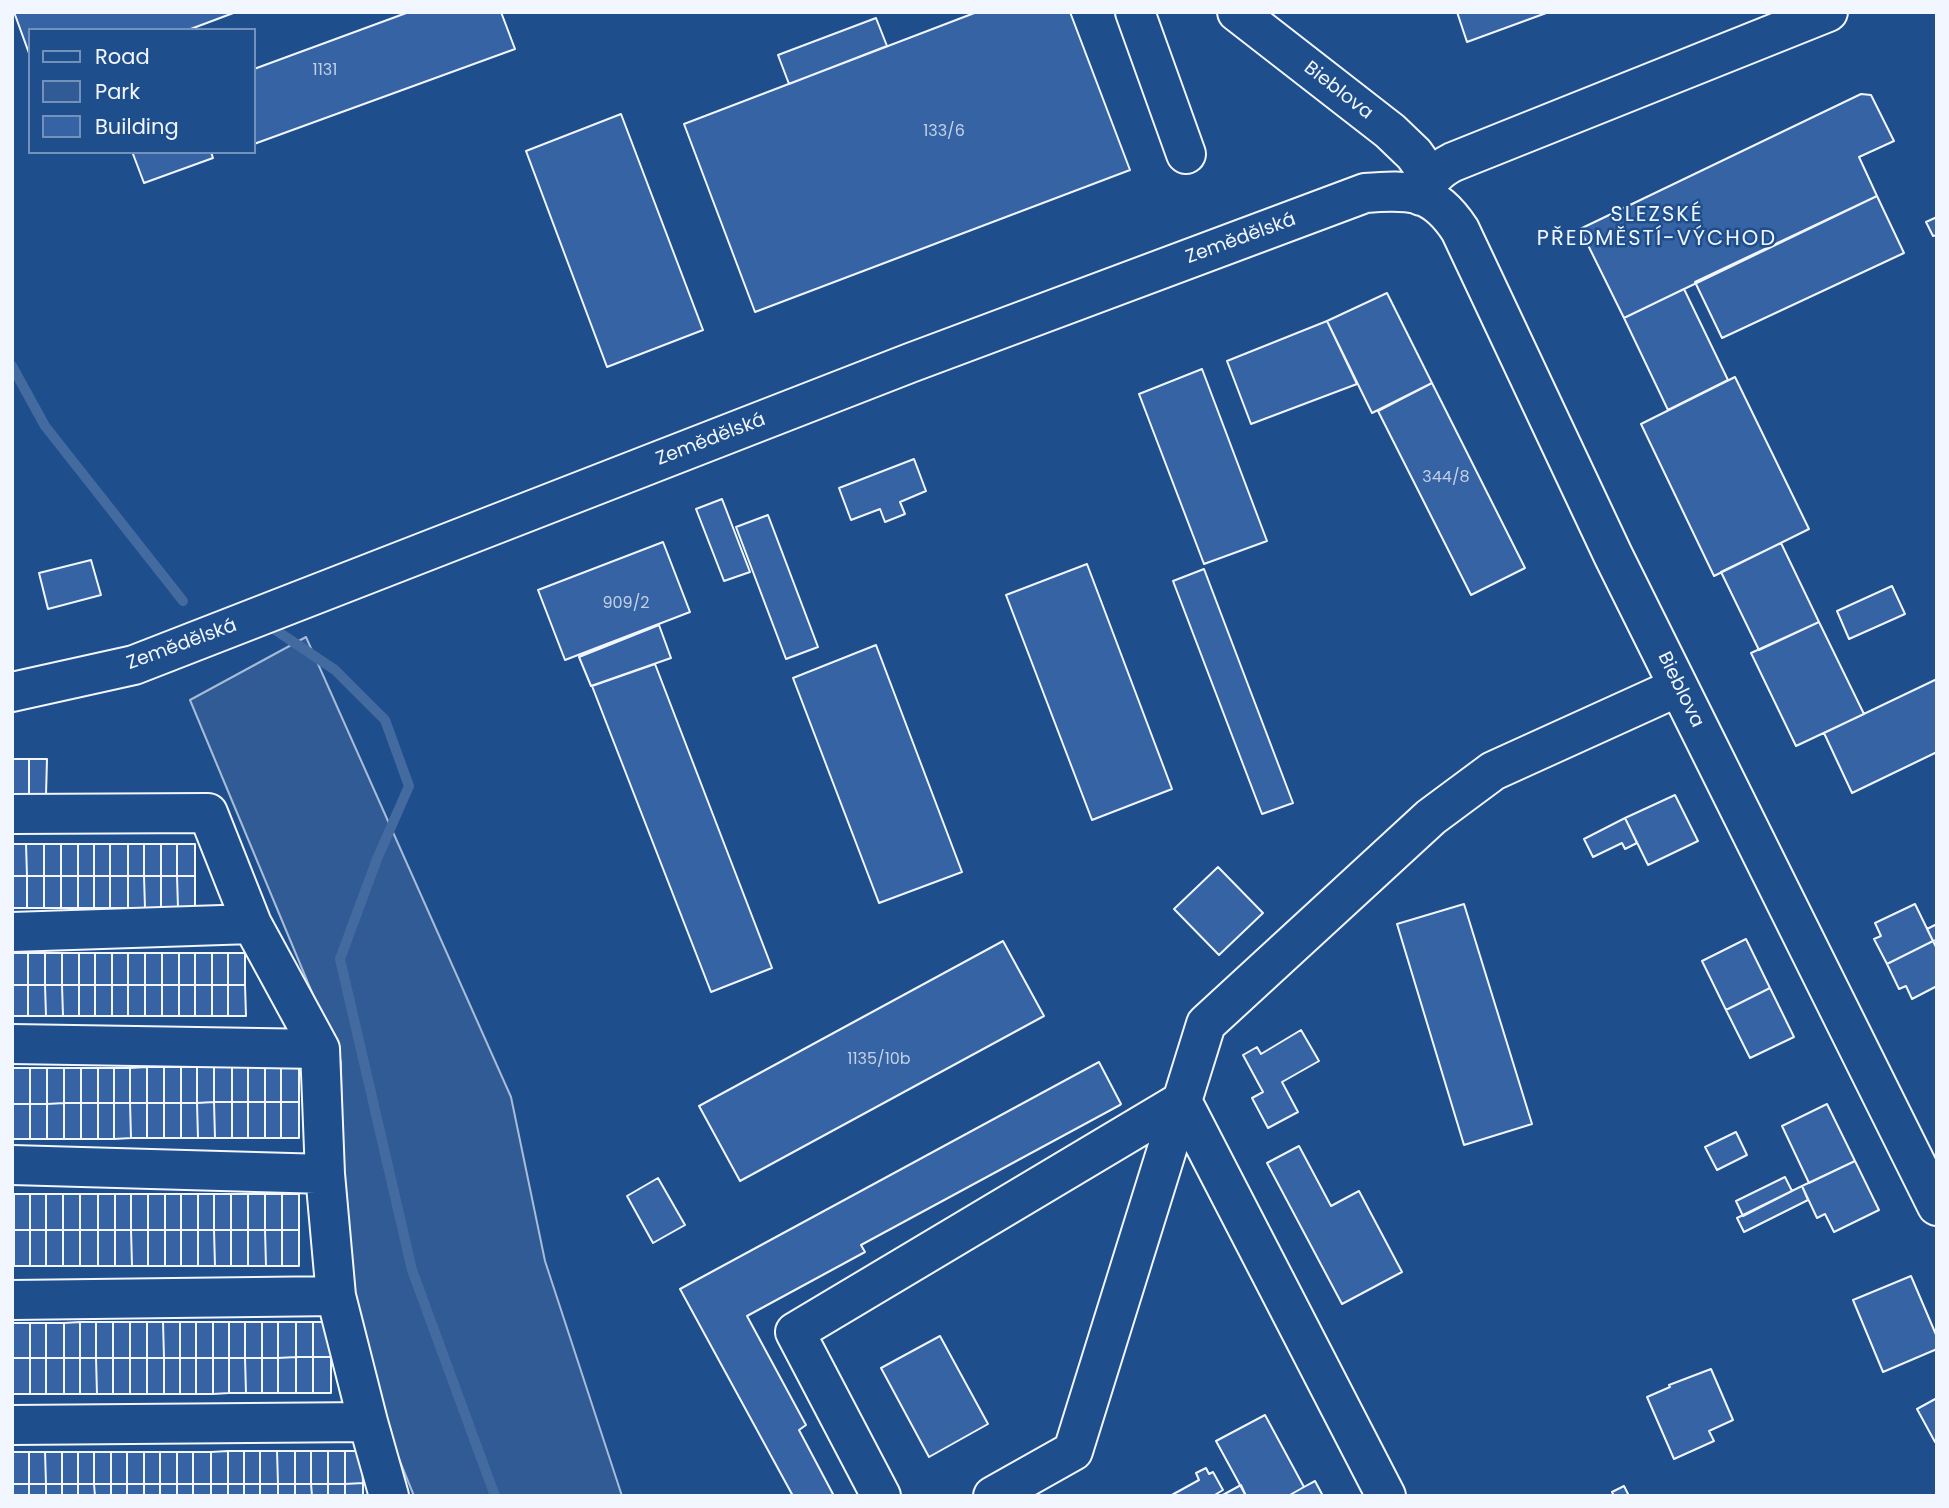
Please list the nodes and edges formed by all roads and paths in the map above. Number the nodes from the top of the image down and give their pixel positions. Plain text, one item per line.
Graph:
1 (1135, 12) edge
2 (1237, 12) edge
3 (1828, 12) edge
4 (1186, 154) dead end
5 (1420, 189) junction
6 (1678, 687) junction
7 (12, 692) edge
8 (12, 814) edge
9 (252, 924) junction
10 (12, 932) edge
11 (12, 1044) edge
12 (320, 1049) junction
13 (1182, 1101) junction
14 (12, 1165) edge
15 (325, 1174) junction
16 (1937, 1206) edge
17 (336, 1296) junction
18 (12, 1300) edge
19 (368, 1422) junction
20 (12, 1425) edge
21 (389, 1496) edge
22 (881, 1496) edge
23 (993, 1496) edge
24 (1386, 1496) edge

1 - 4 street
2 - 5 street, Bieblova
3 - 5 street
5 - 6 street, Bieblova
5 - 7 street, Zemědělská
6 - 13 street
6 - 16 street, Bieblova
8 - 9 street
9 - 10 street
9 - 12 street
11 - 12 street
12 - 15 street
13 - 22 street
13 - 23 street
13 - 24 street
14 - 15 street
15 - 17 street
17 - 18 street
17 - 19 street
19 - 20 street
19 - 21 street

